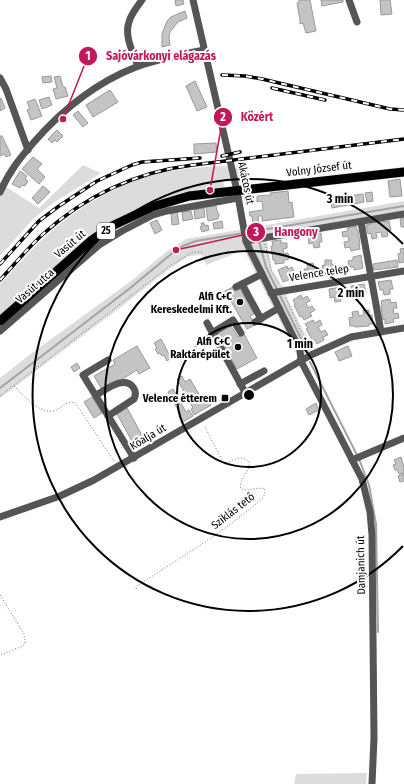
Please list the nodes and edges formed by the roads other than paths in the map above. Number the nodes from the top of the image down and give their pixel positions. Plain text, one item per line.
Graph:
1 (142, 0) edge
2 (193, 0) edge
3 (349, 0) edge
4 (357, 22) dead end
5 (204, 50) junction
6 (138, 66) junction
7 (0, 78) edge
8 (28, 150) junction
9 (404, 172) edge
10 (0, 192) edge
11 (238, 194) junction
12 (404, 214) edge
13 (361, 222) junction
14 (246, 240) junction
15 (404, 271) edge
16 (262, 274) junction
17 (371, 276) junction
18 (275, 292) junction
19 (279, 308) junction
20 (0, 321) edge
21 (207, 323) dead end
22 (404, 328) edge
23 (0, 331) edge
24 (212, 332) junction
25 (241, 332) dead end
26 (381, 332) junction
27 (108, 360) dead end
28 (301, 361) junction
29 (264, 371) dead end
30 (240, 384) junction
31 (246, 394) junction
32 (96, 395) junction
33 (108, 416) junction
34 (404, 438) edge
35 (134, 458) junction
36 (356, 458) junction
37 (0, 517) edge
38 (372, 784) edge

1 - 6 street
2 - 5 street, Akácos út
3 - 4 street
5 - 6 street
5 - 11 street, Akácos út
6 - 8 street
7 - 8 street
8 - 10 street
9 - 11 main road, Volny József út / 25
11 - 14 street, Akácos út
11 - 20 main road, Vasút út / 25
11 - 23 street, Vasút utca
12 - 13 street
13 - 14 street
13 - 17 street
14 - 16 street, Akácos út
15 - 17 street, Velence telep
16 - 18 street, Akácos út
16 - 19 street
17 - 18 street, Velence telep
17 - 26 street
18 - 19 street, Akácos út
19 - 28 street, Akácos út
21 - 24 street
22 - 26 street, Kőalja út
24 - 25 street
24 - 30 street
26 - 28 street, Kőalja út
27 - 32 street
28 - 31 street, Kőalja út
28 - 36 street, Damjanich út
29 - 30 street
30 - 31 street
31 - 35 street, Kőalja út
32 - 33 street
32 - 33 street
33 - 35 street
34 - 36 street
35 - 37 street, Kőalja út
36 - 38 street, Damjanich út

